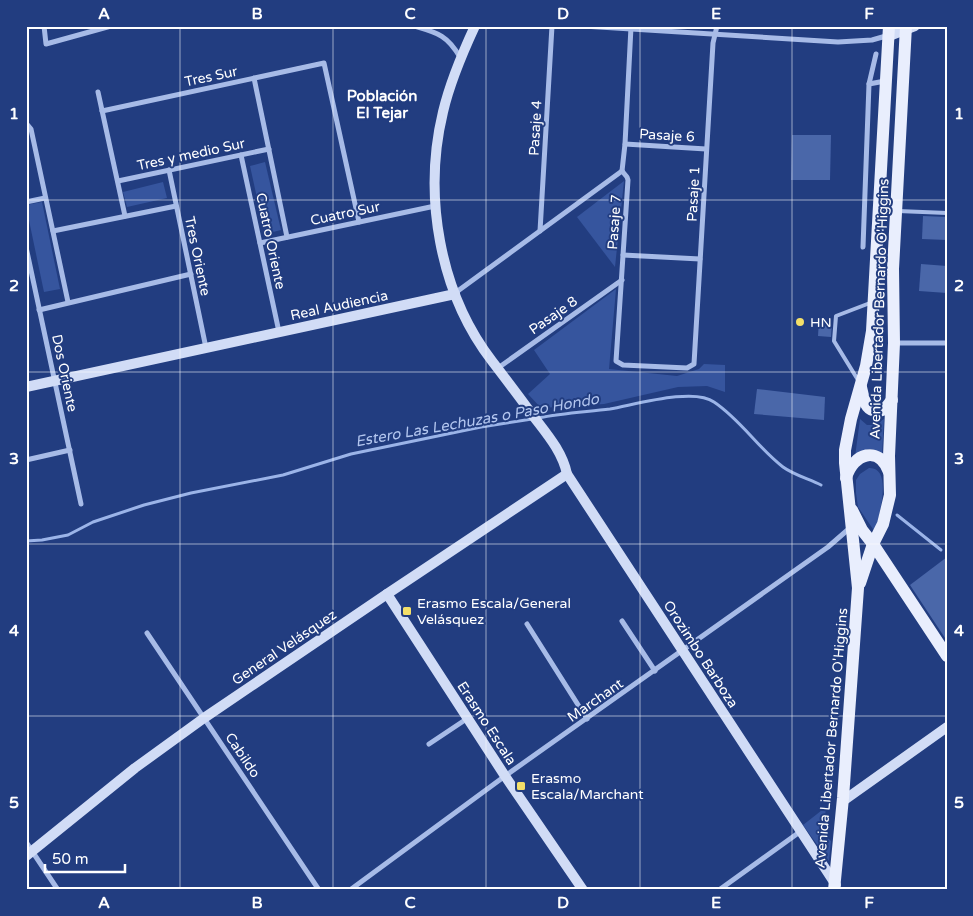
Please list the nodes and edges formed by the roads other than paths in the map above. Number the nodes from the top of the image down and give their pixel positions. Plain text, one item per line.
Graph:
1 (44, 26) edge
2 (111, 26) edge
3 (414, 26) edge
4 (475, 26) edge
5 (552, 26) edge
6 (583, 26) edge
7 (717, 26) edge
8 (909, 27) edge
9 (631, 28) edge
10 (889, 31) edge
11 (715, 34) junction
12 (876, 54) dead end
13 (461, 57) junction
14 (254, 78) junction
15 (886, 80) junction
16 (869, 84) junction
17 (98, 92) dead end
18 (102, 111) junction
19 (27, 124) edge
20 (626, 144) junction
21 (269, 149) junction
22 (706, 149) junction
23 (241, 155) junction
24 (169, 170) junction
25 (622, 171) junction
26 (118, 180) junction
27 (45, 198) junction
28 (26, 202) edge
29 (176, 206) junction
30 (435, 206) junction
31 (896, 211) junction
32 (947, 213) edge
33 (125, 216) junction
34 (359, 222) junction
35 (540, 230) junction
36 (871, 230) junction
37 (53, 231) junction
38 (287, 237) junction
39 (260, 244) junction
40 (26, 247) edge
41 (863, 247) dead end
42 (623, 255) junction
43 (700, 259) junction
44 (191, 274) junction
45 (33, 278) junction
46 (26, 280) edge
47 (622, 280) junction
48 (455, 294) junction
49 (874, 301) junction
50 (68, 302) junction
51 (39, 310) junction
52 (279, 332) junction
53 (894, 343) junction
54 (947, 343) edge
55 (206, 348) junction
56 (616, 361) joint
57 (497, 368) junction
58 (56, 381) junction
59 (861, 385) junction
60 (26, 387) edge
61 (892, 400) junction
62 (70, 450) junction
63 (26, 460) edge
64 (889, 472) junction
65 (567, 474) junction
66 (846, 478) junction
67 (849, 501) junction
68 (81, 504) dead end
69 (851, 527) junction
70 (873, 544) junction
71 (858, 588) junction
72 (387, 594) junction
73 (622, 621) dead end
74 (527, 624) dead end
75 (147, 633) dead end
76 (683, 651) junction
77 (947, 656) edge
78 (655, 671) junction
79 (204, 718) junction
80 (468, 718) junction
81 (587, 719) junction
82 (947, 727) edge
83 (429, 744) dead end
84 (506, 776) junction
85 (842, 801) junction
86 (801, 832) junction
87 (26, 842) edge
88 (29, 854) edge
89 (836, 887) edge
90 (58, 890) edge
91 (319, 890) edge
92 (350, 890) edge
93 (583, 890) edge
94 (719, 890) edge

1 - 2 street
3 - 13 street
4 - 13 street, Orozimbo Barboza
5 - 35 street, Pasaje 4
6 - 9 street
7 - 11 street, Pasaje 1
8 - 10 street
8 - 31 main road, Avenida Libertador Bernardo O'Higgins
9 - 11 street
9 - 20 street, Pasaje 7
10 - 11 street
10 - 15 main road, Avenida Libertador Bernardo O'Higgins
11 - 22 street, Pasaje 1
12 - 16 street, Avenida Libertador Bernardo O'Higgins
13 - 30 street, Orozimbo Barboza
14 - 18 street, Tres Sur
14 - 21 street, Cuatro Oriente
14 - 34 street, Tres Sur
15 - 16 street
15 - 36 main road, Avenida Libertador Bernardo O'Higgins
16 - 36 street, Avenida Libertador Bernardo O'Higgins
17 - 18 street
18 - 26 street
19 - 27 street
20 - 22 street, Pasaje 6
20 - 25 street, Pasaje 7
21 - 23 street, Tres y medio Sur
21 - 38 street, Cuatro Oriente
22 - 43 street, Pasaje 1
23 - 24 street, Tres y medio Sur
23 - 39 street, Cuatro Oriente
24 - 26 street, Tres y medio Sur
24 - 29 street, Tres Oriente
25 - 35 street, Real Audiencia
25 - 42 street, Pasaje 7
26 - 33 street
27 - 28 street
27 - 37 street
29 - 33 street
29 - 44 street, Tres Oriente
30 - 34 street, Cuatro Sur
30 - 48 street, Orozimbo Barboza
31 - 32 lane
31 - 53 main road, Avenida Libertador Bernardo O'Higgins
33 - 37 street
34 - 38 street, Cuatro Sur
35 - 48 street, Real Audiencia
36 - 41 street, Avenida Libertador Bernardo O'Higgins
36 - 49 main road, Avenida Libertador Bernardo O'Higgins
37 - 50 street
38 - 39 street, Cuatro Sur
39 - 52 street, Cuatro Oriente
40 - 45 street, Dos Oriente
42 - 43 street
42 - 47 street, Pasaje 7
43 - 56 street, Pasaje 1
44 - 50 street
44 - 55 street, Tres Oriente
45 - 46 street
45 - 51 street, Dos Oriente
47 - 56 street, Pasaje 7
47 - 57 street, Pasaje 8
48 - 52 street, Real Audiencia
48 - 57 street, Orozimbo Barboza
49 - 59 main road, Avenida Libertador Bernardo O'Higgins
49 - 59 lane
50 - 51 street
51 - 58 street, Dos Oriente
52 - 55 street, Real Audiencia
53 - 54 street
53 - 61 main road, Avenida Libertador Bernardo O'Higgins
55 - 58 street, Real Audiencia
57 - 65 street, Orozimbo Barboza
58 - 60 street, Real Audiencia
58 - 62 street, Dos Oriente
59 - 61 main road
59 - 66 main road, Avenida Libertador Bernardo O'Higgins
61 - 64 main road, Avenida Libertador Bernardo O'Higgins
62 - 63 street
62 - 68 street, Dos Oriente
64 - 66 main road
64 - 70 main road, Avenida Libertador Bernardo O'Higgins
65 - 72 street, General Velásquez
65 - 76 street, Orozimbo Barboza
66 - 67 main road, Avenida Libertador Bernardo O'Higgins
67 - 69 main road, Avenida Libertador Bernardo O'Higgins
67 - 70 main road
69 - 71 main road, Avenida Libertador Bernardo O'Higgins
69 - 76 street, Marchant
70 - 71 main road, Avenida Libertador Bernardo O'Higgins
70 - 77 main road
71 - 85 main road, Avenida Libertador Bernardo O'Higgins
72 - 79 street, General Velásquez
72 - 80 street, Erasmo Escala
73 - 78 street
74 - 81 street
75 - 79 street, Cabildo
76 - 78 street, Marchant
76 - 86 street, Orozimbo Barboza
78 - 81 street, Marchant
79 - 88 street, General Velásquez
79 - 91 street, Cabildo
80 - 83 street
80 - 84 street, Erasmo Escala
81 - 84 street, Marchant
82 - 85 street
84 - 92 street, Marchant
84 - 93 street, Erasmo Escala
85 - 89 main road, Avenida Libertador Bernardo O'Higgins
86 - 89 street, Orozimbo Barboza
86 - 94 street
87 - 88 street
88 - 90 street

